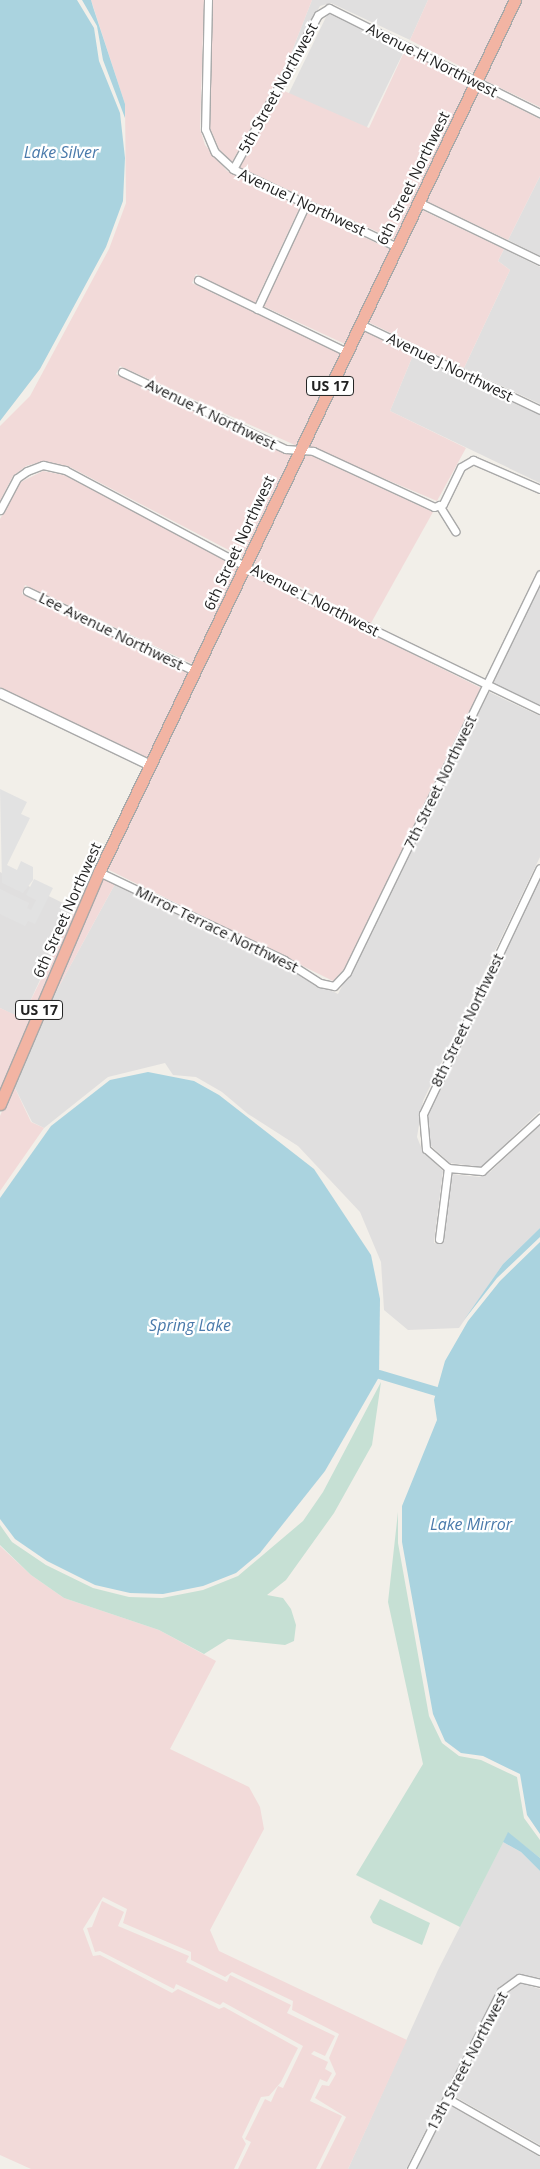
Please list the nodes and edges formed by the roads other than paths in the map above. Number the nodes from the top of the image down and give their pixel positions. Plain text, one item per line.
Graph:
1 (208, 0) edge
2 (515, 0) edge
3 (325, 9) joint
4 (476, 81) junction
5 (540, 113) edge
6 (233, 169) junction
7 (418, 202) junction
8 (306, 204) junction
9 (397, 247) junction
10 (540, 261) edge
11 (198, 280) dead end
12 (257, 309) junction
13 (360, 324) junction
14 (347, 352) junction
15 (122, 372) dead end
16 (540, 410) edge
17 (300, 451) junction
18 (540, 489) edge
19 (439, 505) junction
20 (0, 510) edge
21 (455, 531) dead end
22 (245, 565) junction
23 (540, 574) edge
24 (27, 591) dead end
25 (195, 671) junction
26 (487, 686) junction
27 (0, 692) edge
28 (540, 710) edge
29 (150, 765) junction
30 (540, 868) edge
31 (99, 872) junction
32 (334, 986) joint
33 (0, 1104) edge
34 (540, 1118) edge
35 (448, 1168) junction
36 (439, 1239) dead end
37 (540, 1983) edge
38 (448, 2098) junction
39 (540, 2151) edge
40 (411, 2169) edge

1 - 6 street, Avenue I Northwest
2 - 4 highway, 6th Street Northwest / US 17
3 - 4 street, Avenue H Northwest
3 - 6 street, 5th Street Northwest
4 - 5 street, Avenue H Northwest
4 - 7 highway, 6th Street Northwest / US 17
6 - 8 street, Avenue I Northwest
7 - 9 highway, 6th Street Northwest / US 17
7 - 10 street
8 - 9 street, Avenue I Northwest
8 - 12 street
9 - 13 highway, 6th Street Northwest / US 17
11 - 12 street
12 - 14 street
13 - 14 highway, 6th Street Northwest / US 17
13 - 16 street, Avenue J Northwest
14 - 17 highway, 6th Street Northwest / US 17
15 - 17 street, Avenue K Northwest
17 - 19 street, Avenue K Northwest
17 - 22 highway, 6th Street Northwest / US 17
18 - 19 street
19 - 21 street
20 - 22 street, Avenue L Northwest
22 - 25 highway, 6th Street Northwest / US 17
22 - 26 street, Avenue L Northwest
23 - 26 street, 7th Street Northwest
24 - 25 street, Lee Avenue Northwest
25 - 29 highway, 6th Street Northwest / US 17
26 - 28 street, Avenue L Northwest
26 - 32 street, 7th Street Northwest
27 - 29 street
29 - 31 highway, 6th Street Northwest / US 17
30 - 35 street, 8th Street Northwest
31 - 32 street, Mirror Terrace Northwest
31 - 33 highway, 6th Street Northwest / US 17
34 - 35 street
35 - 36 street
37 - 38 street, 13th Street Northwest
38 - 39 street
38 - 40 street, 13th Street Northwest

